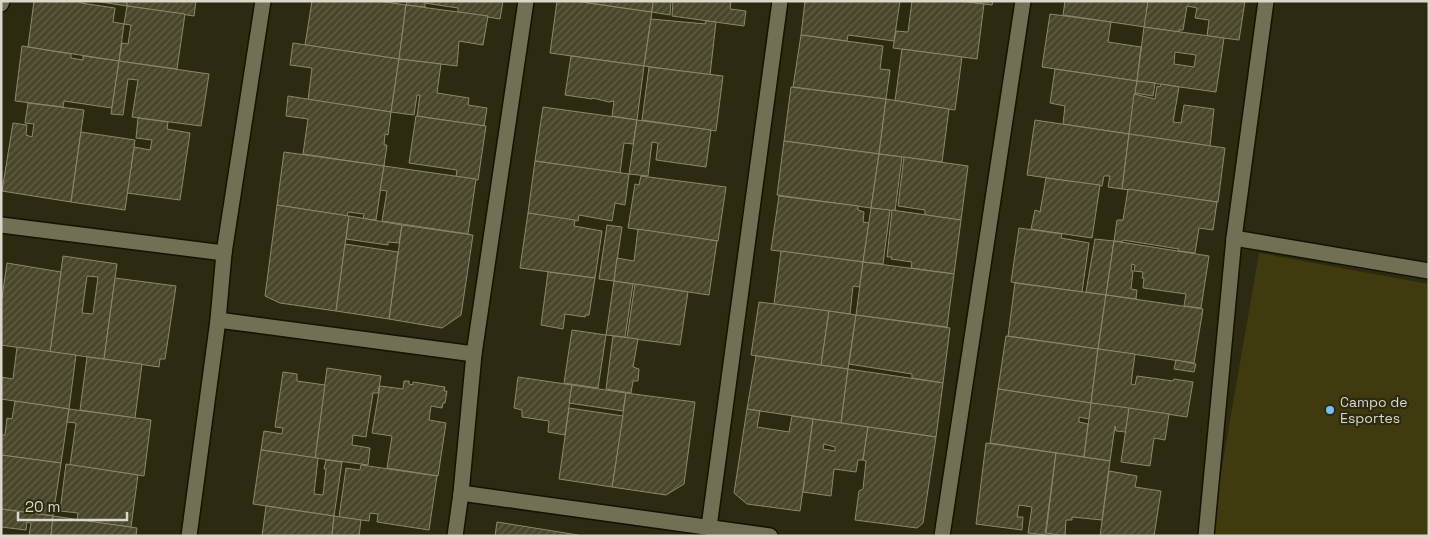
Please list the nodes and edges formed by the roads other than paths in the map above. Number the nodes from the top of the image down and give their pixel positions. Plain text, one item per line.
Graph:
1 (263, 1) edge
2 (526, 1) edge
3 (780, 1) edge
4 (1023, 1) edge
5 (1266, 1) edge
6 (1, 225) edge
7 (1234, 238) junction
8 (224, 253) junction
9 (1429, 271) edge
10 (218, 320) junction
11 (474, 354) junction
12 (461, 493) junction
13 (709, 527) junction
14 (189, 536) edge
15 (454, 536) edge
16 (770, 536) edge
17 (942, 536) edge
18 (1206, 536) edge

1 - 8 street
2 - 11 street
3 - 13 street
4 - 17 street
5 - 7 street
6 - 8 street
7 - 9 street
7 - 18 street
8 - 10 street
10 - 11 street
10 - 14 street
11 - 12 street
12 - 13 street
12 - 15 street
13 - 16 street

